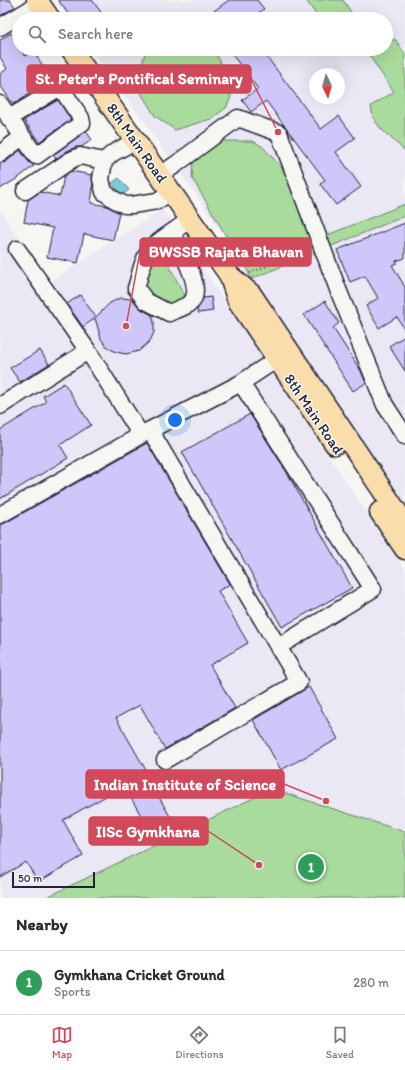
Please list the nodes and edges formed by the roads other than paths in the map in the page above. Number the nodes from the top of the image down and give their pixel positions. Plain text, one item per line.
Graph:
1 (12, 22) edge
2 (0, 27) edge
3 (76, 56) edge
4 (87, 71) junction
5 (61, 88) junction
6 (4, 112) edge
7 (22, 137) junction
8 (135, 141) junction
9 (0, 154) edge
10 (104, 161) junction
11 (160, 175) junction
12 (25, 191) dead end
13 (171, 192) junction
14 (190, 219) junction
15 (172, 232) junction
16 (17, 249) dead end
17 (88, 350) junction
18 (283, 355) junction
19 (241, 383) junction
20 (0, 406) edge
21 (145, 432) junction
22 (405, 436) edge
23 (0, 515) edge
24 (405, 524) edge
25 (405, 549) edge
26 (278, 647) junction
27 (165, 760) dead end

1 - 2 lane
3 - 4 main road, 8th Main Road
4 - 5 lane
4 - 8 main road, 8th Main Road
5 - 6 lane
5 - 7 lane
6 - 7 lane
7 - 9 lane
8 - 10 lane
8 - 11 main road, 8th Main Road
10 - 12 lane
10 - 13 lane
11 - 13 main road, 8th Main Road
11 - 22 lane
13 - 14 main road, 8th Main Road
14 - 15 lane
14 - 18 main road, 8th Main Road
15 - 15 lane
16 - 17 lane
17 - 20 lane
17 - 21 lane
18 - 19 lane
18 - 24 main road, 8th Main Road
18 - 25 main road, 8th Main Road
19 - 21 lane
19 - 26 lane
21 - 23 lane
21 - 26 lane
26 - 27 lane

